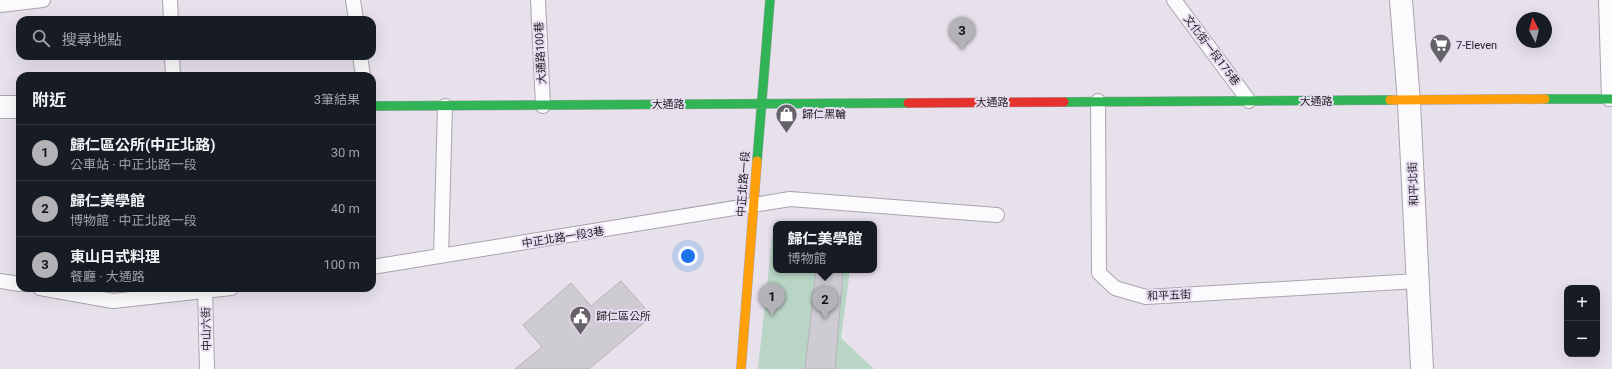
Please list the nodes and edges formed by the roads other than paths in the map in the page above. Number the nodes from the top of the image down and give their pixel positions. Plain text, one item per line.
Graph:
1 (42, 0) edge
2 (170, 0) edge
3 (353, 0) edge
4 (538, 0) edge
5 (770, 0) edge
6 (1174, 0) edge
7 (1402, 0) edge
8 (1606, 0) edge
9 (0, 5) edge
10 (171, 16) edge
11 (355, 16) edge
12 (172, 60) edge
13 (361, 60) edge
14 (173, 72) edge
15 (362, 72) edge
16 (1249, 100) junction
17 (1611, 100) edge
18 (1098, 102) junction
19 (1409, 102) junction
20 (761, 104) junction
21 (376, 106) edge
22 (445, 106) junction
23 (543, 106) junction
24 (0, 107) edge
25 (16, 107) edge
26 (753, 205) junction
27 (997, 215) dead end
28 (441, 256) junction
29 (376, 266) edge
30 (1417, 280) junction
31 (0, 281) edge
32 (16, 283) edge
33 (78, 292) edge
34 (188, 292) edge
35 (205, 292) edge
36 (206, 369) edge
37 (742, 369) edge
38 (1422, 369) edge

1 - 9 lane
2 - 10 lane
3 - 11 lane
4 - 23 lane, 大通路100巷
5 - 20 street, 中正北路一段
6 - 16 lane, 文化街一段175巷
7 - 19 street, 和平北街
8 - 17 lane
12 - 14 lane
13 - 15 lane
16 - 18 street, 大通路
16 - 19 street, 大通路
17 - 19 street, 大通路
18 - 20 street, 大通路
18 - 30 lane, 和平五街
19 - 30 street, 和平北街
20 - 23 street, 大通路
20 - 26 street, 中正北路一段
21 - 22 street, 大通路
22 - 23 street, 大通路
22 - 28 lane
24 - 25 street
26 - 27 lane, 中正北路一段3巷
26 - 28 lane, 中正北路一段3巷
26 - 37 street, 中正北路一段
28 - 29 lane, 中正北路一段3巷
30 - 38 street, 和平北街
31 - 32 lane
33 - 34 lane
35 - 36 lane, 中山六街

